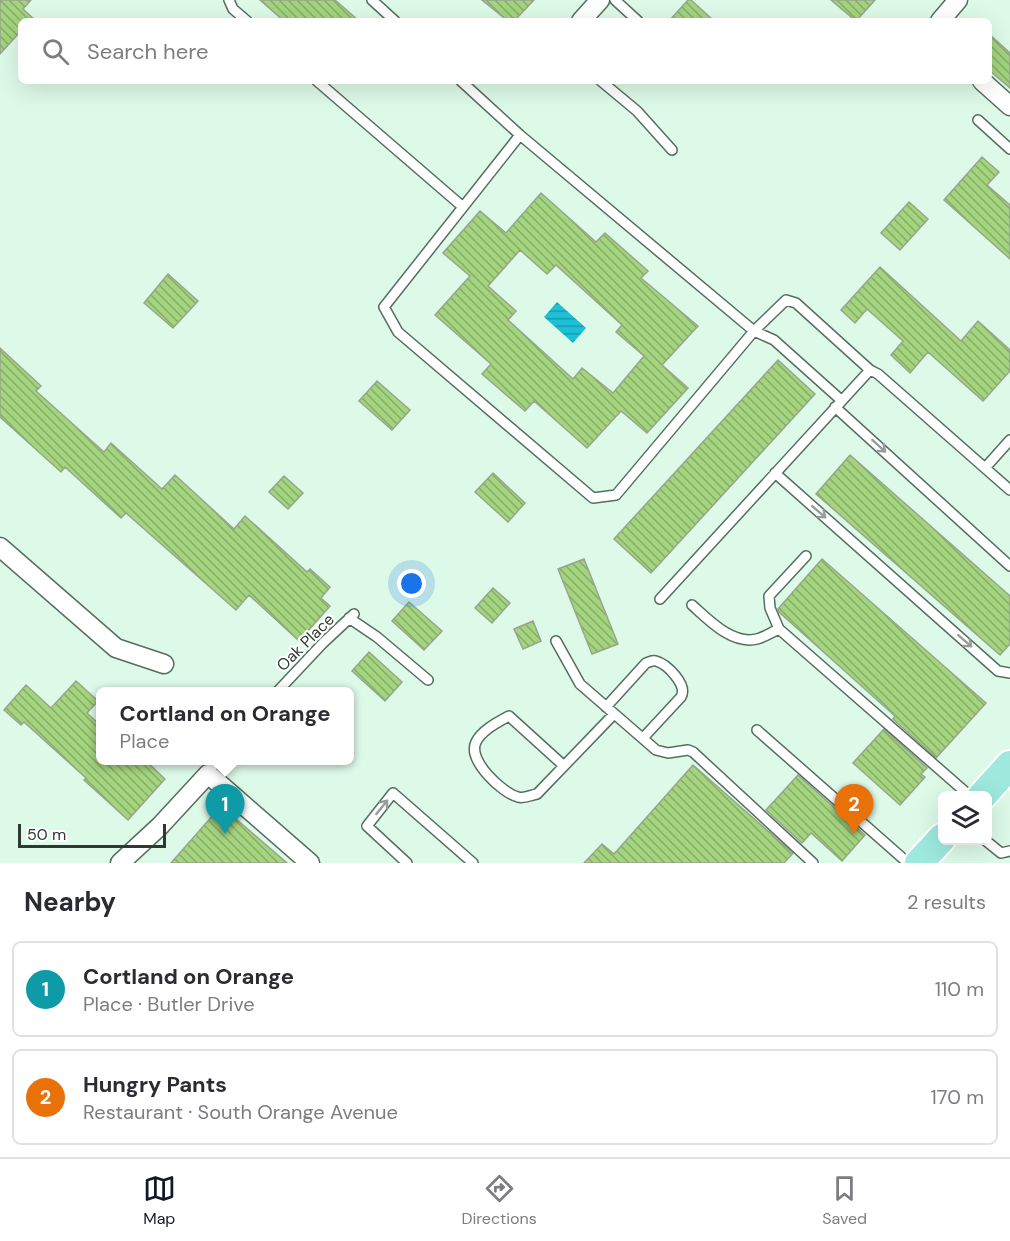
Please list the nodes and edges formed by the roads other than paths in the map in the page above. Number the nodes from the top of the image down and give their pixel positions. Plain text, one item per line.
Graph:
1 (229, 0) edge
2 (372, 0) edge
3 (600, 0) edge
4 (615, 0) edge
5 (958, 0) edge
6 (244, 18) edge
7 (392, 18) edge
8 (584, 18) edge
9 (635, 18) edge
10 (943, 18) edge
11 (320, 84) edge
12 (463, 84) edge
13 (605, 84) edge
14 (985, 84) edge
15 (1010, 106) edge
16 (978, 120) dead end
17 (520, 135) junction
18 (1010, 149) edge
19 (672, 150) dead end
20 (463, 207) junction
21 (754, 331) junction
22 (870, 370) junction
23 (838, 404) junction
24 (1010, 440) edge
25 (985, 468) junction
26 (775, 473) junction
27 (1010, 490) edge
28 (0, 546) edge
29 (807, 556) dead end
30 (1010, 566) edge
31 (660, 599) dead end
32 (692, 605) dead end
33 (779, 629) junction
34 (556, 641) dead end
35 (164, 664) dead end
36 (1010, 673) edge
37 (428, 680) dead end
38 (282, 687) edge
39 (606, 707) junction
40 (614, 714) junction
41 (757, 730) dead end
42 (643, 738) junction
43 (563, 765) junction
44 (1010, 765) edge
45 (212, 767) edge
46 (965, 791) edge
47 (986, 791) edge
48 (938, 842) edge
49 (992, 845) edge
50 (1010, 851) edge
51 (120, 863) edge
52 (310, 863) edge
53 (407, 863) edge
54 (473, 863) edge
55 (813, 863) edge
56 (908, 863) edge
57 (919, 863) edge

1 - 6 lane
2 - 7 lane
3 - 8 street
4 - 9 lane
5 - 10 street
11 - 20 lane
12 - 17 lane
13 - 19 lane
14 - 15 street
16 - 18 lane
17 - 20 lane
17 - 21 lane
20 - 21 lane
21 - 22 lane
21 - 23 lane
22 - 23 lane
22 - 25 lane
23 - 26 lane
23 -> 30 lane
24 - 25 lane
25 - 27 lane
26 - 31 lane
26 -> 36 lane
28 - 35 street
29 - 33 lane
32 - 33 lane
33 - 46 lane
34 - 39 lane
37 - 38 lane, Oak Place
39 - 40 lane
39 - 42 lane
40 - 42 lane
40 - 43 lane
41 - 56 lane
42 - 55 lane
43 - 43 lane
44 - 47 main road
45 - 51 street
45 - 52 street
48 - 57 main road
49 - 50 lane
53 -> 54 lane

